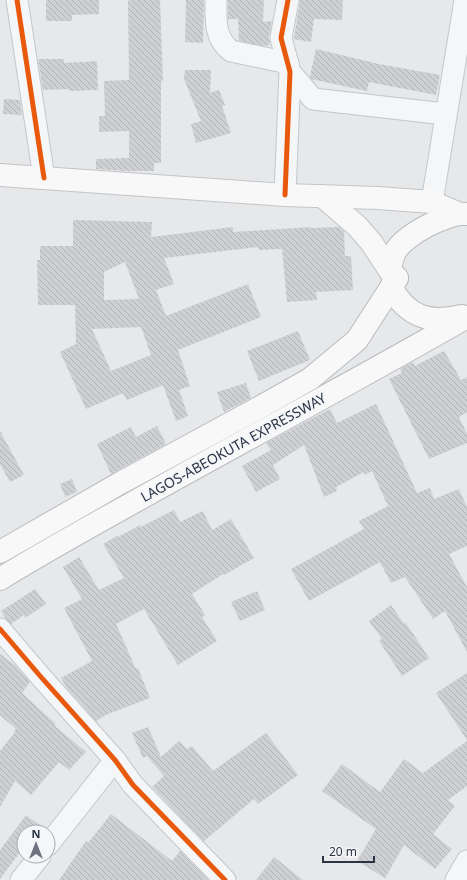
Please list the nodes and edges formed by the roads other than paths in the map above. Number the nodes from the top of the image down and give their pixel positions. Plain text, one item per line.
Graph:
1 (17, 0) edge
2 (216, 0) edge
3 (288, 0) edge
4 (465, 0) edge
5 (289, 67) junction
6 (445, 114) junction
7 (0, 175) edge
8 (44, 178) junction
9 (285, 195) junction
10 (322, 196) junction
11 (432, 202) junction
12 (463, 214) edge
13 (393, 274) junction
14 (467, 316) edge
15 (0, 552) edge
16 (0, 579) edge
17 (0, 629) edge
18 (115, 760) junction
19 (56, 835) edge
20 (467, 861) edge
21 (34, 864) edge
22 (21, 880) edge
23 (225, 880) edge
24 (456, 880) edge

1 - 8 street
2 - 5 street
3 - 5 street
4 - 6 street
5 - 6 street
5 - 9 street
6 - 11 street
7 - 8 main road
8 - 9 main road
9 - 10 main road
10 - 11 main road
10 - 13 main road
11 - 12 main road
12 - 13 main road
13 - 14 main road
13 - 15 main road, LAGOS-ABEOKUTA EXPRESSWAY
14 - 16 main road, LAGOS-ABEOKUTA EXPRESSWAY
17 - 18 street
18 - 19 street
18 - 23 street
20 - 24 street
21 - 22 street

